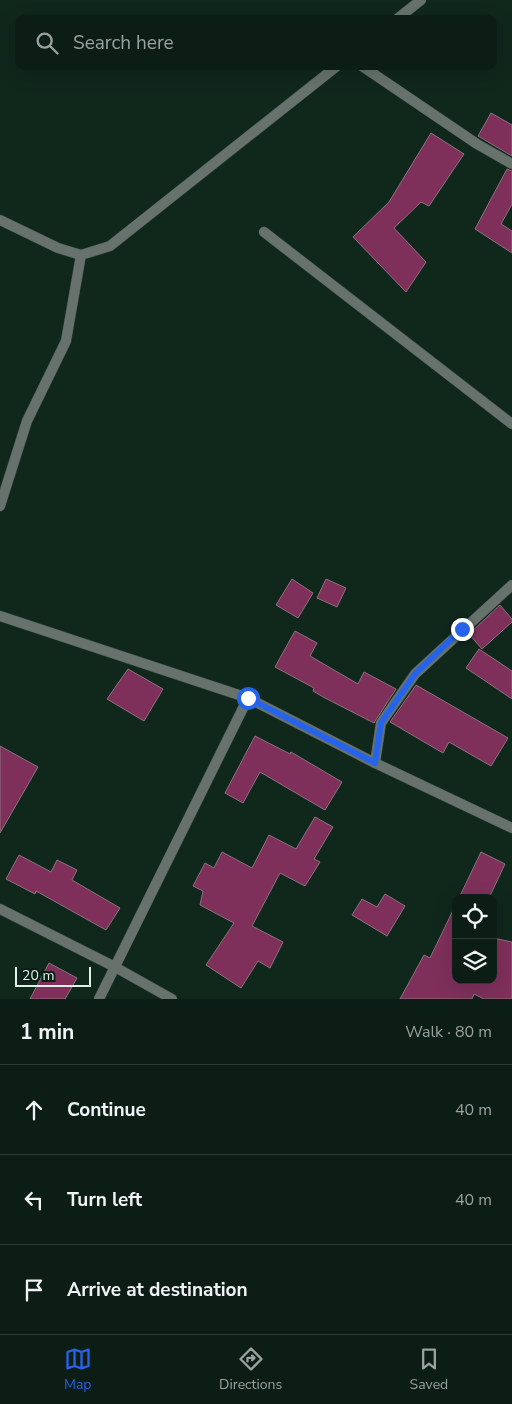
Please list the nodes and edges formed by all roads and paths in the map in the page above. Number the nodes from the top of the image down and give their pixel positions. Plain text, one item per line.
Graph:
1 (420, 0) edge
2 (402, 15) edge
3 (332, 70) edge
4 (368, 70) edge
5 (512, 164) edge
6 (0, 220) edge
7 (264, 232) dead end
8 (82, 255) junction
9 (512, 424) edge
10 (0, 506) edge
11 (512, 585) edge
12 (0, 616) edge
13 (248, 698) junction
14 (375, 763) junction
15 (512, 828) edge
16 (0, 909) edge
17 (115, 967) junction
18 (99, 999) edge
19 (172, 999) edge

1 - 2 street
3 - 8 street
4 - 5 street
6 - 8 street
7 - 9 street
8 - 10 street
11 - 14 street
12 - 13 street
13 - 14 street
13 - 17 street
14 - 15 street
16 - 17 street
17 - 18 street
17 - 19 street

